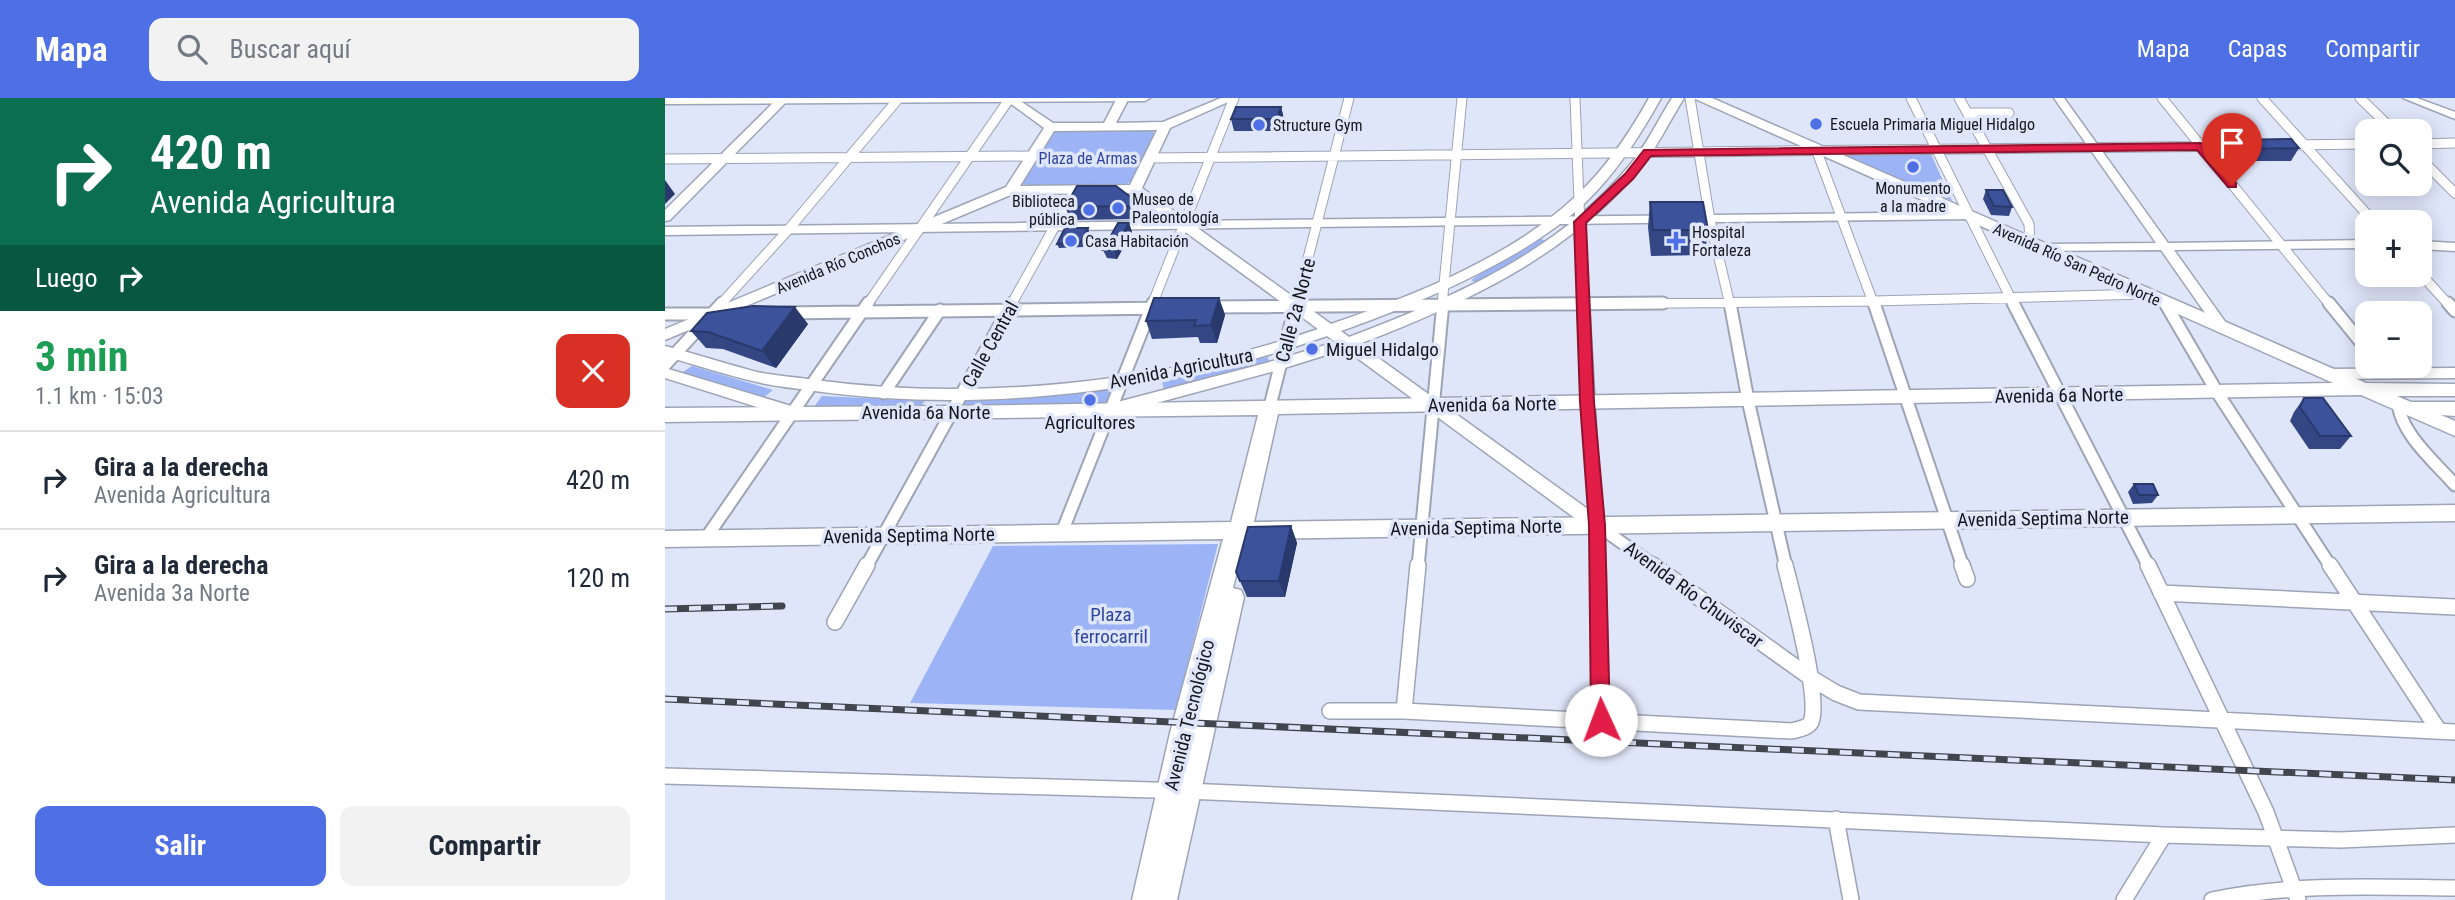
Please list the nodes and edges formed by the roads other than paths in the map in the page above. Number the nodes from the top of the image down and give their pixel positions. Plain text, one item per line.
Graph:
1 (1010, 98) edge
2 (1123, 98) edge
3 (1146, 98) edge
4 (1232, 98) edge
5 (1349, 98) edge
6 (1462, 98) edge
7 (1575, 98) edge
8 (1655, 98) edge
9 (1678, 98) edge
10 (1690, 98) edge
11 (1700, 98) edge
12 (1911, 98) edge
13 (1959, 98) edge
14 (2059, 98) edge
15 (2162, 98) edge
16 (2262, 98) edge
17 (2360, 98) edge
18 (2408, 98) edge
19 (783, 99) edge
20 (898, 99) edge
21 (666, 100) edge
22 (1968, 113) junction
23 (2009, 113) dead end
24 (2455, 116) edge
25 (2382, 119) edge
26 (1165, 126) junction
27 (1050, 127) junction
28 (1108, 127) junction
29 (2355, 144) edge
30 (2432, 144) edge
31 (2455, 144) edge
32 (2304, 145) junction
33 (2200, 146) junction
34 (2252, 146) edge
35 (2265, 146) edge
36 (2092, 148) junction
37 (1816, 149) junction
38 (1936, 149) junction
39 (1986, 149) junction
40 (1648, 152) junction
41 (1699, 152) junction
42 (1578, 153) junction
43 (1624, 153) junction
44 (1457, 155) junction
45 (1032, 156) junction
46 (1334, 156) junction
47 (968, 157) junction
48 (1212, 157) junction
49 (1150, 158) junction
50 (665, 159) edge
51 (724, 159) junction
52 (848, 159) junction
53 (2432, 170) edge
54 (1135, 189) junction
55 (1011, 190) junction
56 (1075, 190) junction
57 (2455, 193) edge
58 (1580, 200) junction
59 (2363, 210) edge
60 (1968, 216) junction
61 (665, 217) edge
62 (1844, 219) junction
63 (1710, 220) junction
64 (1450, 221) junction
65 (1552, 221) junction
66 (1580, 222) junction
67 (1317, 223) junction
68 (1184, 225) junction
69 (1055, 226) junction
70 (918, 229) junction
71 (788, 230) junction
72 (665, 231) edge
73 (2355, 245) edge
74 (2036, 246) junction
75 (2432, 246) edge
76 (2455, 247) edge
77 (2283, 248) junction
78 (2166, 249) junction
79 (2355, 253) edge
80 (2432, 255) edge
81 (2455, 256) edge
82 (2063, 258) junction
83 (1444, 286) junction
84 (2432, 286) edge
85 (2147, 294) junction
86 (2010, 297) junction
87 (1874, 301) junction
88 (1583, 302) junction
89 (1730, 302) junction
90 (2164, 302) junction
91 (1442, 304) junction
92 (1295, 306) junction
93 (1398, 306) junction
94 (1179, 307) edge
95 (1193, 307) edge
96 (1152, 308) junction
97 (940, 310) junction
98 (1009, 310) junction
99 (862, 311) junction
100 (2455, 311) edge
101 (768, 313) edge
102 (665, 314) edge
103 (714, 314) junction
104 (741, 314) edge
105 (2222, 327) junction
106 (1331, 332) junction
107 (665, 335) edge
108 (2355, 335) edge
109 (1347, 344) junction
110 (1286, 346) junction
111 (668, 357) edge
112 (1280, 365) junction
113 (2355, 372) edge
114 (2432, 372) edge
115 (665, 373) edge
116 (2455, 373) edge
117 (2328, 374) junction
118 (1122, 381) junction
119 (808, 388) junction
120 (2362, 389) junction
121 (2455, 390) edge
122 (2217, 392) junction
123 (884, 393) junction
124 (963, 394) junction
125 (2059, 395) junction
126 (1905, 397) junction
127 (1748, 400) junction
128 (1587, 402) junction
129 (2398, 404) junction
130 (1431, 405) junction
131 (1270, 406) junction
132 (2455, 409) edge
133 (1108, 410) junction
134 (792, 412) junction
135 (952, 413) junction
136 (665, 415) edge
137 (2455, 429) edge
138 (2455, 485) edge
139 (2455, 513) edge
140 (2298, 515) junction
141 (2125, 517) junction
142 (1947, 519) junction
143 (1776, 522) junction
144 (1597, 525) junction
145 (1242, 529) junction
146 (1421, 529) junction
147 (1062, 532) junction
148 (885, 535) junction
149 (706, 538) junction
150 (665, 539) edge
151 (1967, 579) dead end
152 (2161, 593) junction
153 (2355, 603) junction
154 (2455, 607) edge
155 (835, 622) dead end
156 (1811, 678) junction
157 (1404, 711) junction
158 (1329, 712) dead end
159 (1601, 720) junction
160 (2225, 722) junction
161 (2439, 731) junction
162 (2455, 732) edge
163 (665, 776) edge
164 (1179, 791) junction
165 (1836, 820) junction
166 (2164, 835) junction
167 (2455, 835) edge
168 (2276, 836) junction
169 (2455, 888) edge
170 (2296, 894) edge
171 (1146, 900) edge
172 (1163, 900) edge
173 (1851, 900) edge
174 (2123, 900) edge
175 (2212, 900) edge

1 - 2 street
1 - 20 street
1 - 27 main road
1 - 47 street
2 - 3 street
2 - 28 main road
4 - 26 main road
4 - 48 street
5 - 46 street, Calle 2a Norte
6 - 44 street
7 - 42 street
8 - 43 main road, Avenida Agricultura
9 - 40 main road, Avenida Agricultura
10 - 41 street
11 - 37 main road, Avenida Río San Pedro Norte
12 - 38 street
13 - 22 street
14 - 36 street
15 - 33 street
16 - 32 street
17 - 25 street
18 - 24 street
19 - 20 street
19 - 21 street
19 - 51 main road
20 - 52 street
22 - 23 street
22 - 39 street
26 - 28 main road
26 - 49 main road
27 - 28 main road
27 - 45 main road
29 - 32 street
30 - 31 street
32 - 35 street
32 - 59 street
33 - 34 street
33 - 36 street
33 - 77 street
36 - 39 street
36 - 78 street
37 - 38 street
37 - 41 street
37 - 60 main road, Avenida Río San Pedro Norte
37 - 62 street
38 - 39 street
38 - 60 street
39 - 74 street
40 - 41 street
40 - 43 street
40 - 66 main road, Avenida Agricultura
41 - 63 street
42 - 43 street
42 - 44 street
42 - 58 street
43 - 58 main road, Avenida Agricultura
44 - 46 street
44 - 64 street
45 - 47 street
45 - 55 main road
46 - 48 street
46 - 67 street, Calle 2a Norte
47 - 52 street
47 - 70 street
48 - 49 street
48 - 68 street
49 - 54 main road
50 - 51 street
51 - 52 street
51 - 61 main road
52 - 71 street
53 - 57 street
54 - 56 main road
54 - 68 main road, Avenida Río Chuviscar
55 - 56 main road
55 - 70 main road, Avenida Río Conchos
56 - 69 street, Calle Central
58 - 65 main road, Avenida Agricultura
58 - 66 street
60 - 62 street
60 - 74 main road, Avenida Río San Pedro Norte
60 - 86 street
62 - 63 street
62 - 87 street
63 - 66 street
63 - 89 street
64 - 65 street
64 - 67 street
64 - 83 street
65 - 66 street
65 - 83 main road, Avenida Agricultura
66 - 88 street
66 - 91 main road, Avenida Agricultura
67 - 68 street
67 - 92 street, Calle 2a Norte
68 - 69 street
68 - 92 main road, Avenida Río Chuviscar
68 - 96 street
69 - 70 street
69 - 98 street, Calle Central
70 - 71 street
70 - 99 street
70 - 103 main road, Avenida Río Conchos
71 - 72 street
71 - 103 street
73 - 77 street
74 - 78 street
74 - 82 main road, Avenida Río San Pedro Norte
75 - 76 street
77 - 78 street
77 - 79 street
77 - 108 street
78 - 82 street
78 - 105 street
80 - 81 street
82 - 85 main road, Avenida Río San Pedro Norte
83 - 91 street
83 - 93 main road, Avenida Agricultura
84 - 100 street
85 - 86 street
85 - 90 main road, Avenida Río San Pedro Norte
86 - 87 street
86 - 125 street
87 - 89 street
87 - 126 street
88 - 89 street
88 - 91 street
88 - 128 street
89 - 127 street
90 - 105 main road, Avenida Río San Pedro Norte
90 - 122 street
91 - 93 street
91 - 109 main road, Avenida Agricultura
91 - 130 street
92 - 93 street
92 - 95 street
92 - 106 main road, Avenida Río Chuviscar
92 - 110 street, Calle 2a Norte
93 - 106 main road, Avenida Agricultura
94 - 96 street
96 - 98 street
96 - 118 street
97 - 98 street
97 - 99 street
97 - 123 street
98 - 124 street, Calle Central
99 - 101 street
99 - 119 street
102 - 103 street
103 - 104 street
103 - 107 main road, Avenida Río Conchos
103 - 111 street
105 - 117 main road, Avenida Río San Pedro Norte
106 - 109 main road, Avenida Río Chuviscar
106 - 110 main road, Avenida Agricultura
109 - 112 main road, Avenida Agricultura
109 - 130 main road, Avenida Río Chuviscar
110 - 112 street, Calle 2a Norte
110 - 118 main road, Avenida Agricultura
111 - 119 main road, Avenida Agricultura
112 - 131 street, Calle 2a Norte
112 - 133 main road, Avenida Agricultura
113 - 117 main road
114 - 116 main road
115 - 134 main road
117 - 120 main road, Avenida Río San Pedro Norte
118 - 124 main road, Avenida Agricultura
118 - 133 street
119 - 123 main road, Avenida Agricultura
119 - 134 street
120 - 121 main road, Avenida 6a Norte
120 - 122 main road, Avenida 6a Norte
120 - 129 main road, Avenida Río San Pedro Norte
122 - 125 main road, Avenida 6a Norte
122 - 140 street
123 - 124 main road, Avenida Agricultura
124 - 135 street, Calle Central
125 - 126 main road, Avenida 6a Norte
125 - 141 street
126 - 127 main road, Avenida 6a Norte
126 - 142 street
127 - 128 main road, Avenida 6a Norte
127 - 143 street
128 - 130 main road, Avenida 6a Norte
128 - 144 street
129 - 132 main road
129 - 137 main road, Avenida Río San Pedro Norte
129 - 138 street
130 - 131 main road, Avenida 6a Norte
130 - 144 main road, Avenida Río Chuviscar
130 - 146 street
131 - 133 main road, Avenida 6a Norte
131 - 145 main road, Calle 2a Norte
133 - 135 main road, Avenida 6a Norte
133 - 147 street
134 - 135 main road, Avenida 6a Norte
134 - 136 main road, Avenida 6a Norte
134 - 149 street
135 - 148 street, Calle Central
139 - 140 main road, Avenida Septima Norte
140 - 141 main road, Avenida Septima Norte
140 - 153 street
141 - 142 main road, Avenida Septima Norte
141 - 152 street
142 - 143 main road, Avenida Septima Norte
142 - 151 street
143 - 144 main road, Avenida Septima Norte
143 - 156 street
144 - 146 main road, Avenida Septima Norte
144 - 156 street, Avenida Río Chuviscar
144 - 159 street
145 - 146 main road, Avenida Septima Norte
145 - 147 main road, Avenida Septima Norte
145 - 164 main road, Avenida Tecnológico
146 - 157 street
147 - 148 main road, Avenida Septima Norte
148 - 149 main road, Avenida Septima Norte
148 - 155 street
149 - 150 main road, Avenida Septima Norte
152 - 153 street
152 - 160 street
153 - 154 street
153 - 161 street
156 - 159 street
156 - 160 street, Avenida Río Chuviscar
157 - 158 street
157 - 159 street
160 - 161 street, Avenida Río Chuviscar
160 - 168 street
161 - 162 street, Avenida Río Chuviscar
163 - 164 street
164 - 165 street
164 - 171 main road, Avenida Tecnológico
164 - 172 main road, Avenida Tecnológico
165 - 166 street
165 - 173 street
166 - 168 street
166 - 174 street
167 - 168 street
168 - 170 street
169 - 170 street
170 - 175 street

